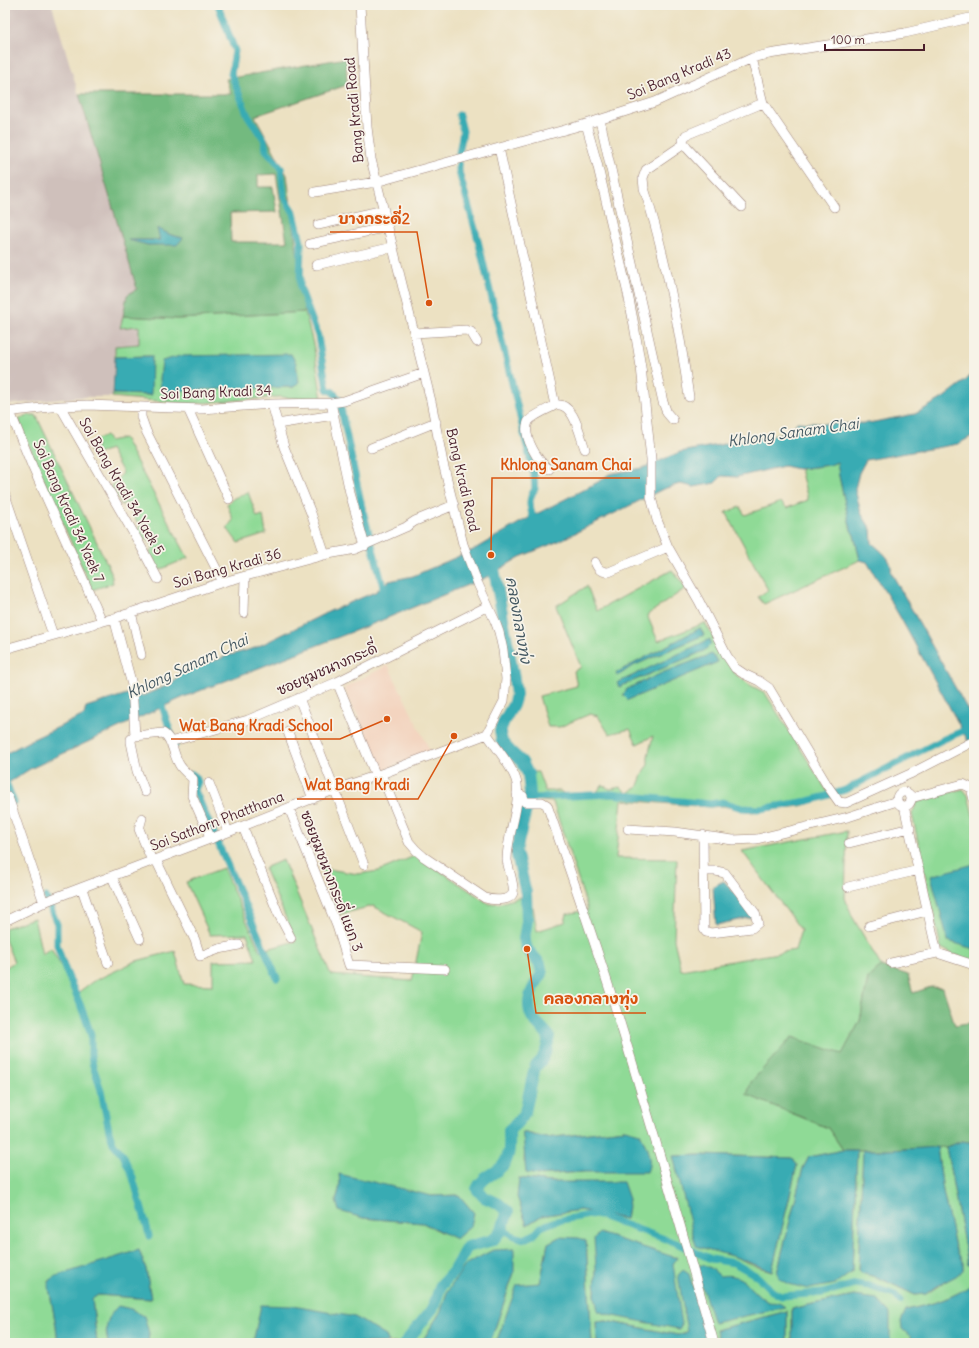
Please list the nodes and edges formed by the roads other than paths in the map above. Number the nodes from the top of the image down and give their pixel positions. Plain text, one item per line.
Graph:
1 (360, 5) edge
2 (974, 17) edge
3 (752, 58) junction
4 (763, 103) junction
5 (600, 120) junction
6 (586, 124) junction
7 (684, 144) junction
8 (499, 148) junction
9 (376, 182) junction
10 (315, 192) dead end
11 (742, 207) dead end
12 (834, 207) dead end
13 (384, 210) junction
14 (318, 225) dead end
15 (388, 227) junction
16 (310, 244) dead end
17 (393, 247) junction
18 (316, 265) dead end
19 (414, 333) junction
20 (476, 342) dead end
21 (424, 373) junction
22 (689, 397) dead end
23 (338, 402) junction
24 (272, 404) junction
25 (555, 405) junction
26 (60, 406) junction
27 (141, 407) junction
28 (188, 409) junction
29 (8, 412) edge
30 (334, 415) junction
31 (673, 420) dead end
32 (436, 422) junction
33 (277, 424) junction
34 (371, 448) dead end
35 (585, 449) dead end
36 (549, 469) dead end
37 (5, 495) edge
38 (229, 499) dead end
39 (454, 505) junction
40 (369, 544) junction
41 (668, 547) junction
42 (325, 555) junction
43 (596, 562) dead end
44 (245, 577) junction
45 (158, 579) dead end
46 (223, 582) junction
47 (488, 606) junction
48 (132, 612) junction
49 (244, 613) dead end
50 (108, 620) junction
51 (53, 635) junction
52 (5, 650) edge
53 (141, 655) dead end
54 (121, 666) dead end
55 (337, 682) junction
56 (299, 698) junction
57 (288, 732) dead end
58 (486, 734) junction
59 (135, 736) junction
60 (172, 741) junction
61 (974, 741) edge
62 (379, 775) junction
63 (209, 783) dead end
64 (336, 789) junction
65 (145, 792) dead end
66 (517, 793) junction
67 (8, 797) dead end
68 (911, 798) junction
69 (313, 799) junction
70 (974, 800) edge
71 (901, 804) junction
72 (289, 808) junction
73 (142, 818) dead end
74 (243, 826) junction
75 (910, 828) junction
76 (628, 829) dead end
77 (228, 832) junction
78 (703, 835) junction
79 (213, 838) junction
80 (850, 843) dead end
81 (154, 860) junction
82 (364, 865) dead end
83 (919, 870) junction
84 (703, 871) junction
85 (112, 877) junction
86 (848, 886) dead end
87 (82, 889) junction
88 (46, 902) junction
89 (927, 911) junction
90 (5, 921) edge
91 (869, 926) dead end
92 (291, 938) dead end
93 (140, 939) dead end
94 (239, 945) dead end
95 (936, 953) junction
96 (108, 963) dead end
97 (891, 963) dead end
98 (974, 965) edge
99 (445, 969) dead end
100 (714, 1343) edge

1 - 9 street, Bang Kradi Road
2 - 3 street, Soi Bang Kradi 43
3 - 4 street
3 - 5 street, Soi Bang Kradi 43
4 - 7 street
4 - 12 street
5 - 6 street, Soi Bang Kradi 43
5 - 31 street
6 - 8 street, Soi Bang Kradi 43
6 - 41 street
7 - 11 street
7 - 22 street
8 - 9 street, Soi Bang Kradi 43
8 - 25 street
9 - 10 street, Soi Bang Kradi 43
9 - 13 street, Bang Kradi Road
13 - 14 street
13 - 15 street, Bang Kradi Road
15 - 16 street
15 - 17 street, Bang Kradi Road
17 - 18 street
17 - 19 street, Bang Kradi Road
19 - 20 street
19 - 21 street, Bang Kradi Road
21 - 23 street, Soi Bang Kradi 34
21 - 32 street, Bang Kradi Road
23 - 24 street, Soi Bang Kradi 34
23 - 30 street
24 - 28 street, Soi Bang Kradi 34
24 - 33 street
25 - 35 street
25 - 36 street
26 - 27 street, Soi Bang Kradi 34
26 - 29 street, Soi Bang Kradi 34
26 - 45 street, Soi Bang Kradi 34 Yaek 5
27 - 28 street, Soi Bang Kradi 34
27 - 46 street
28 - 38 street
29 - 50 street, Soi Bang Kradi 34 Yaek 7
30 - 33 street
30 - 40 street
32 - 34 street
32 - 39 street, Bang Kradi Road
33 - 42 street
37 - 51 street
39 - 40 street, Soi Bang Kradi 36
39 - 47 street, Bang Kradi Road
40 - 42 street, Soi Bang Kradi 36
41 - 43 street
41 - 61 street
42 - 44 street, Soi Bang Kradi 36
44 - 46 street, Soi Bang Kradi 36
44 - 49 street
46 - 48 street, Soi Bang Kradi 36
47 - 55 street, ซอยชุมชนางกระดี่
47 - 58 street, Bang Kradi Road
48 - 50 street, Soi Bang Kradi 36
48 - 53 street
50 - 51 street, Soi Bang Kradi 36
50 - 54 street
50 - 59 street
51 - 52 street, Soi Bang Kradi 36
55 - 56 street, ซอยชุมชนางกระดี่
55 - 62 street
56 - 60 street, ซอยชุมชนางกระดี่
56 - 64 street
57 - 69 street
58 - 62 street, Soi Sathorn Phatthana
58 - 66 street
59 - 60 street
59 - 65 street
60 - 79 street
62 - 64 street, Soi Sathorn Phatthana
62 - 66 street
63 - 77 street
64 - 69 street, Soi Sathorn Phatthana
64 - 82 street
66 - 100 street
67 - 88 street
68 - 70 street
68 - 71 street
68 - 71 street
69 - 72 street, Soi Sathorn Phatthana
71 - 75 street
71 - 78 street
72 - 74 street, Soi Sathorn Phatthana
72 - 99 street, ซอยชุมชนางกระดี่ แยก 3
73 - 81 street
74 - 77 street, Soi Sathorn Phatthana
74 - 92 street
75 - 80 street
75 - 83 street
76 - 78 street
77 - 79 street, Soi Sathorn Phatthana
78 - 84 street
79 - 81 street, Soi Sathorn Phatthana
81 - 85 street, Soi Sathorn Phatthana
81 - 94 street
83 - 86 street
83 - 89 street
84 - 84 street
85 - 87 street, Soi Sathorn Phatthana
85 - 93 street
87 - 88 street, Soi Sathorn Phatthana
87 - 96 street
88 - 90 street, Soi Sathorn Phatthana
89 - 91 street
89 - 95 street
95 - 97 street
95 - 98 street

